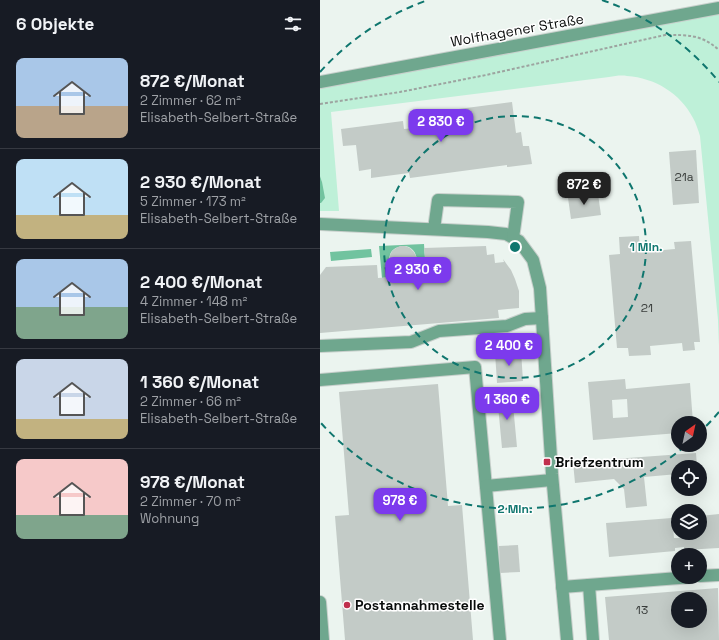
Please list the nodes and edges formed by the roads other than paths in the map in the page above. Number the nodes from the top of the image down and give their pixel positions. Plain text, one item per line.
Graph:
1 (719, 8) edge
2 (320, 82) edge
3 (320, 224) edge
4 (434, 229) junction
5 (513, 238) junction
6 (542, 318) junction
7 (320, 346) edge
8 (320, 380) edge
9 (552, 480) junction
10 (486, 486) junction
11 (719, 575) edge
12 (707, 576) edge
13 (671, 579) edge
14 (589, 585) junction
15 (562, 587) junction
16 (320, 602) edge
17 (322, 635) edge
18 (500, 640) edge
19 (567, 640) edge
20 (593, 640) edge

1 - 2 street, Wolfhagener Straße
3 - 4 street
4 - 5 street
4 - 5 street
5 - 6 street
6 - 7 street
6 - 9 street
8 - 10 street
9 - 10 street
9 - 15 street
10 - 18 street
11 - 12 street
13 - 14 street
14 - 15 street
14 - 20 street
15 - 19 street
16 - 17 street

